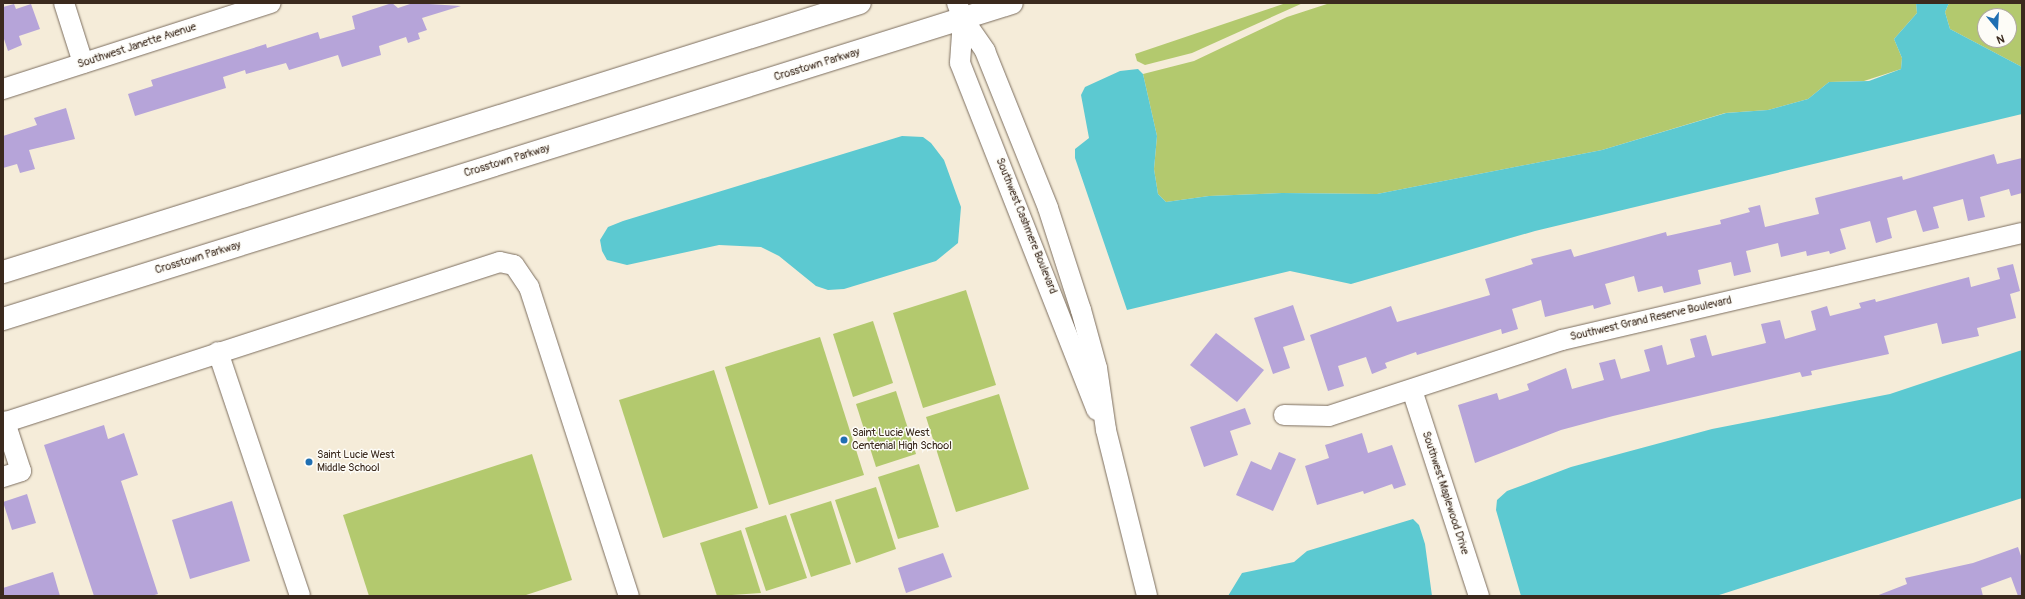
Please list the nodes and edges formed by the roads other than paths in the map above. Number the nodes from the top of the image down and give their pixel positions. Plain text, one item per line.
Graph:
1 (64, 3) edge
2 (271, 3) edge
3 (860, 3) edge
4 (1012, 3) edge
5 (960, 11) edge
6 (82, 63) junction
7 (3, 89) edge
8 (2022, 233) edge
9 (3, 272) edge
10 (3, 319) edge
11 (218, 352) junction
12 (1412, 390) junction
13 (1284, 415) dead end
14 (4, 422) edge
15 (1106, 430) junction
16 (3, 477) edge
17 (300, 596) edge
18 (629, 596) edge
19 (1147, 596) edge
20 (1479, 596) edge

1 - 6 street
2 - 6 street, Southwest Janette Avenue
3 - 9 main road
4 - 5 main road, Crosstown Parkway
5 - 10 main road, Crosstown Parkway
5 - 15 street, Southwest Cashmere Boulevard
5 - 15 street, Southwest Cashmere Boulevard
6 - 7 street, Southwest Janette Avenue
8 - 12 street, Southwest Grand Reserve Boulevard
11 - 14 street
11 - 17 street
11 - 18 street
12 - 13 street, Southwest Grand Reserve Boulevard
12 - 20 street, Southwest Maplewood Drive
14 - 16 street
15 - 19 street, Southwest Cashmere Boulevard

